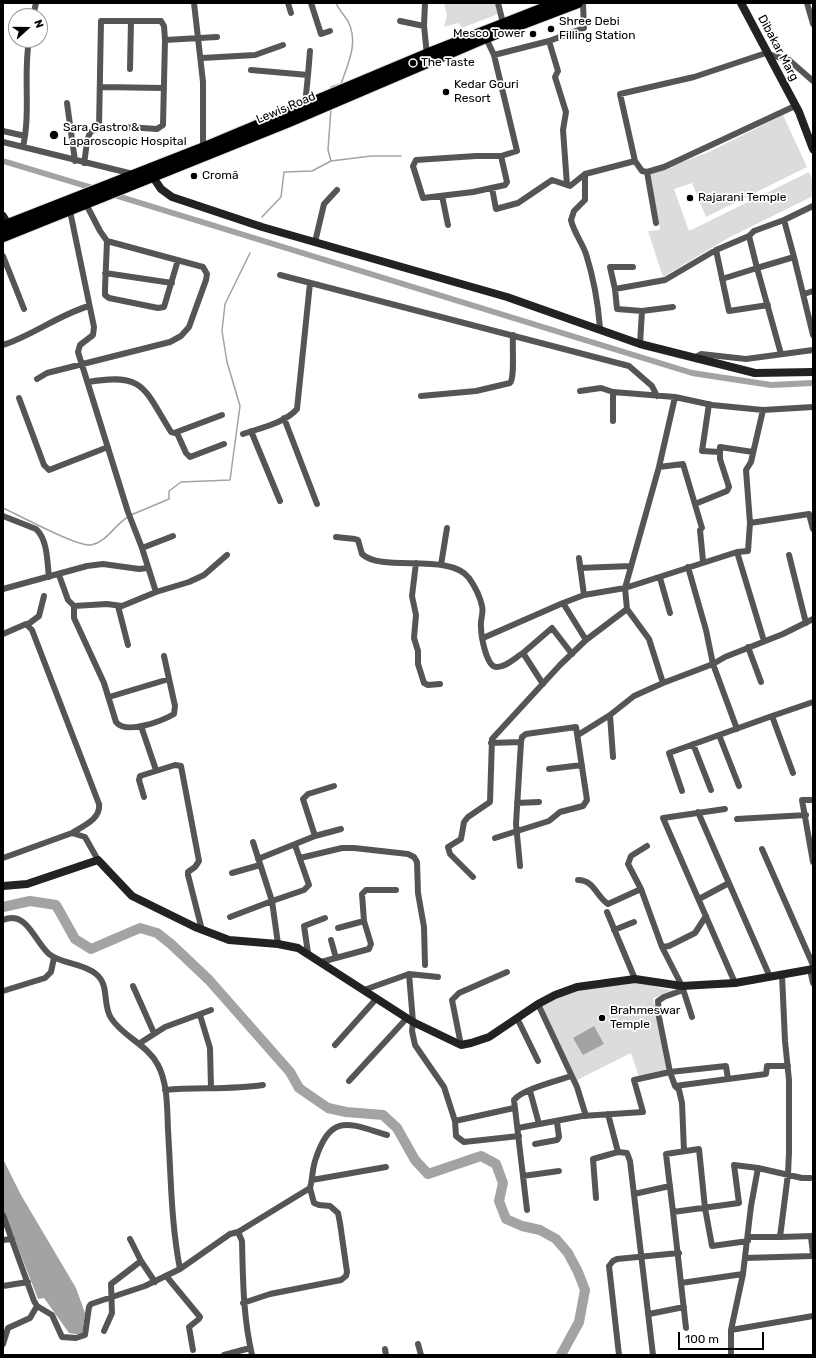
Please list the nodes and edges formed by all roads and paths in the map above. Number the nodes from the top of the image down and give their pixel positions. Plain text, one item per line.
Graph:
1 (194, 3) edge
2 (288, 3) edge
3 (311, 3) edge
4 (425, 3) edge
5 (498, 3) edge
6 (556, 3) edge
7 (578, 3) edge
8 (583, 3) edge
9 (741, 3) edge
10 (807, 3) edge
11 (291, 13) dead end
12 (132, 21) junction
13 (400, 21) dead end
14 (503, 23) junction
15 (813, 24) edge
16 (424, 26) junction
17 (330, 31) dead end
18 (217, 37) dead end
19 (486, 38) junction
20 (200, 39) junction
21 (165, 40) junction
22 (549, 41) junction
23 (283, 45) dead end
24 (29, 48) edge
25 (310, 51) dead end
26 (767, 54) junction
27 (494, 55) junction
28 (430, 57) junction
29 (202, 58) junction
30 (130, 69) dead end
31 (251, 70) dead end
32 (308, 74) junction
33 (813, 81) edge
34 (100, 87) junction
35 (164, 88) junction
36 (326, 101) junction
37 (66, 103) dead end
38 (305, 105) junction
39 (795, 106) junction
40 (276, 122) junction
41 (98, 128) junction
42 (3, 131) edge
43 (26, 136) junction
44 (3, 142) edge
45 (23, 147) junction
46 (813, 149) edge
47 (203, 152) junction
48 (501, 156) junction
49 (634, 160) junction
50 (75, 161) junction
51 (84, 163) junction
52 (647, 172) junction
53 (132, 174) junction
54 (585, 174) junction
55 (153, 177) junction
56 (567, 185) junction
57 (492, 188) junction
58 (337, 190) dead end
59 (442, 196) junction
60 (89, 199) junction
61 (813, 206) edge
62 (70, 211) junction
63 (784, 220) junction
64 (5, 222) edge
65 (656, 223) dead end
66 (448, 225) dead end
67 (7, 235) edge
68 (749, 236) junction
69 (107, 240) junction
70 (315, 242) junction
71 (716, 250) junction
72 (3, 256) edge
73 (794, 257) junction
74 (178, 260) junction
75 (633, 267) dead end
76 (757, 268) junction
77 (105, 273) junction
78 (280, 275) dead end
79 (722, 279) junction
80 (172, 283) junction
81 (310, 283) junction
82 (615, 289) junction
83 (813, 291) edge
84 (804, 294) junction
85 (768, 305) junction
86 (89, 306) junction
87 (673, 307) dead end
88 (24, 309) dead end
89 (642, 311) junction
90 (600, 328) junction
91 (513, 335) junction
92 (813, 335) edge
93 (640, 344) junction
94 (3, 345) edge
95 (813, 350) edge
96 (781, 354) junction
97 (694, 358) junction
98 (82, 365) junction
99 (813, 372) edge
100 (38, 380) dead end
101 (88, 382) junction
102 (580, 391) dead end
103 (613, 392) junction
104 (421, 396) dead end
105 (657, 396) junction
106 (675, 397) junction
107 (19, 398) dead end
108 (709, 404) junction
109 (813, 407) edge
110 (763, 410) junction
111 (222, 415) dead end
112 (284, 418) junction
113 (613, 421) dead end
114 (251, 431) junction
115 (177, 433) junction
116 (243, 434) dead end
117 (224, 444) dead end
118 (108, 447) junction
119 (720, 452) junction
120 (753, 452) junction
121 (659, 467) junction
122 (280, 501) dead end
123 (317, 504) dead end
124 (696, 504) junction
125 (3, 516) edge
126 (750, 523) junction
127 (447, 528) dead end
128 (813, 529) edge
129 (173, 536) dead end
130 (336, 537) dead end
131 (142, 548) junction
132 (737, 552) junction
133 (227, 555) dead end
134 (789, 555) dead end
135 (579, 558) dead end
136 (703, 561) junction
137 (416, 563) junction
138 (441, 565) junction
139 (631, 566) junction
140 (688, 567) junction
141 (148, 568) junction
142 (580, 568) junction
143 (59, 575) junction
144 (49, 577) junction
145 (660, 578) junction
146 (625, 588) junction
147 (3, 590) edge
148 (156, 592) junction
149 (584, 595) junction
150 (44, 596) dead end
151 (563, 603) junction
152 (74, 606) junction
153 (118, 606) junction
154 (627, 609) junction
155 (670, 613) dead end
156 (813, 619) edge
157 (806, 623) junction
158 (27, 625) junction
159 (3, 634) edge
160 (483, 638) junction
161 (586, 640) junction
162 (764, 641) junction
163 (128, 645) dead end
164 (748, 647) junction
165 (523, 653) junction
166 (572, 654) junction
167 (164, 656) dead end
168 (713, 664) junction
169 (169, 679) junction
170 (760, 682) dead end
171 (440, 684) dead end
172 (543, 684) junction
173 (663, 684) junction
174 (109, 697) junction
175 (813, 702) edge
176 (610, 715) junction
177 (772, 716) junction
178 (141, 726) junction
179 (737, 729) junction
180 (578, 735) junction
181 (719, 735) junction
182 (521, 742) junction
183 (491, 743) junction
184 (693, 744) junction
185 (613, 757) dead end
186 (582, 765) junction
187 (549, 769) dead end
188 (156, 770) junction
189 (793, 773) dead end
190 (334, 786) dead end
191 (739, 786) dead end
192 (711, 790) dead end
193 (682, 791) dead end
194 (144, 796) dead end
195 (813, 800) edge
196 (539, 802) dead end
197 (517, 803) junction
198 (725, 809) dead end
199 (698, 812) junction
200 (806, 815) junction
201 (736, 819) dead end
202 (341, 829) dead end
203 (517, 832) junction
204 (72, 833) junction
205 (315, 836) junction
206 (495, 838) dead end
207 (252, 842) dead end
208 (296, 845) junction
209 (647, 846) dead end
210 (762, 849) dead end
211 (3, 858) edge
212 (300, 858) junction
213 (98, 860) junction
214 (259, 862) junction
215 (813, 862) edge
216 (520, 866) dead end
217 (232, 873) dead end
218 (473, 877) dead end
219 (578, 880) dead end
220 (730, 883) junction
221 (3, 886) edge
222 (641, 889) junction
223 (396, 890) dead end
224 (699, 899) junction
225 (272, 902) junction
226 (607, 912) dead end
227 (706, 916) junction
228 (230, 917) dead end
229 (325, 918) dead end
230 (3, 920) edge
231 (364, 921) junction
232 (634, 922) dead end
233 (338, 928) dead end
234 (202, 930) junction
235 (614, 930) junction
236 (330, 940) dead end
237 (278, 944) junction
238 (662, 947) junction
239 (308, 953) junction
240 (54, 958) junction
241 (336, 958) junction
242 (321, 962) junction
243 (425, 965) dead end
244 (812, 968) edge
245 (507, 972) dead end
246 (409, 974) junction
247 (782, 975) junction
248 (438, 977) dead end
249 (770, 977) junction
250 (635, 979) junction
251 (735, 983) junction
252 (813, 983) edge
253 (133, 986) dead end
254 (682, 988) junction
255 (364, 990) junction
256 (3, 991) edge
257 (377, 998) junction
258 (538, 1004) junction
259 (211, 1010) dead end
260 (200, 1015) junction
261 (692, 1017) dead end
262 (517, 1018) junction
263 (410, 1020) junction
264 (154, 1033) junction
265 (140, 1043) junction
266 (335, 1045) dead end
267 (461, 1045) junction
268 (538, 1061) dead end
269 (788, 1066) junction
270 (670, 1072) junction
271 (571, 1076) junction
272 (728, 1079) junction
273 (349, 1081) dead end
274 (263, 1085) dead end
275 (675, 1086) junction
276 (212, 1088) junction
277 (165, 1090) junction
278 (530, 1091) junction
279 (514, 1108) junction
280 (608, 1114) junction
281 (586, 1116) junction
282 (455, 1121) junction
283 (557, 1122) junction
284 (539, 1124) junction
285 (518, 1128) junction
286 (386, 1135) dead end
287 (519, 1136) junction
288 (535, 1144) dead end
289 (684, 1151) junction
290 (618, 1152) junction
291 (386, 1167) dead end
292 (758, 1168) junction
293 (559, 1171) dead end
294 (788, 1174) junction
295 (523, 1176) junction
296 (813, 1178) edge
297 (312, 1180) junction
298 (670, 1186) junction
299 (310, 1188) junction
300 (634, 1194) junction
301 (596, 1198) dead end
302 (705, 1208) junction
303 (527, 1210) dead end
304 (673, 1212) junction
305 (3, 1215) edge
306 (238, 1232) junction
307 (780, 1237) junction
308 (812, 1237) edge
309 (12, 1239) junction
310 (130, 1239) dead end
311 (748, 1239) junction
312 (3, 1240) edge
313 (679, 1253) junction
314 (813, 1255) edge
315 (642, 1258) junction
316 (745, 1258) junction
317 (141, 1261) junction
318 (180, 1269) junction
319 (743, 1274) junction
320 (167, 1276) junction
321 (28, 1282) junction
322 (155, 1282) junction
323 (682, 1283) junction
324 (3, 1286) edge
325 (111, 1296) junction
326 (243, 1303) junction
327 (37, 1306) junction
328 (684, 1307) junction
329 (649, 1314) junction
330 (813, 1316) edge
331 (686, 1328) dead end
332 (731, 1330) junction
333 (104, 1331) dead end
334 (3, 1344) edge
335 (418, 1344) dead end
336 (193, 1350) dead end
337 (251, 1352) edge
338 (224, 1355) edge
339 (421, 1355) edge
340 (619, 1355) edge
341 (653, 1355) edge
342 (731, 1355) edge

1 - 20 street
2 - 11 street
3 - 17 street
4 - 16 street
5 - 14 street
6 - 14 main road, Lewis Road
7 - 19 main road, Lewis Road
8 - 22 street
9 - 26 street, Dibakar Marg
10 - 15 street
12 - 21 street
12 - 30 street
12 - 34 street
13 - 16 street
14 - 28 main road, Lewis Road
16 - 28 street
18 - 20 street
19 - 27 street
19 - 28 main road, Lewis Road
20 - 21 street
20 - 29 street
21 - 35 street
22 - 27 street
22 - 56 street
23 - 29 street
24 - 43 street
25 - 32 street
26 - 33 street
26 - 39 street, Dibakar Marg
26 - 49 street
27 - 48 street
28 - 36 main road, Lewis Road
29 - 47 street
31 - 32 street
32 - 38 street
34 - 35 street
34 - 41 street
35 - 41 street
36 - 38 main road, Lewis Road
36 - 40 main road, Lewis Road
37 - 50 street
38 - 40 main road, Lewis Road
39 - 46 street, Dibakar Marg
39 - 52 street
40 - 47 main road, Lewis Road
41 - 51 street
42 - 43 street
43 - 45 street
44 - 45 street
45 - 50 street
47 - 53 main road, Lewis Road
47 - 55 main road, Lewis Road
48 - 57 street
48 - 59 street
49 - 52 street
49 - 54 street
50 - 51 street
51 - 53 street
52 - 65 street
53 - 60 main road, Lewis Road
54 - 56 street
54 - 90 street
55 - 60 main road, Lewis Road
55 - 70 street
56 - 57 street
57 - 59 street
58 - 70 street
59 - 66 street
60 - 62 main road, Lewis Road
60 - 64 main road, Lewis Road
60 - 69 street
61 - 63 street
62 - 67 main road, Lewis Road
62 - 86 street
63 - 68 street
63 - 73 street
64 - 67 main road
68 - 71 street
68 - 76 street
69 - 74 street
69 - 77 street
70 - 90 street
71 - 79 street
71 - 82 street
72 - 88 street
73 - 76 street
73 - 84 street
74 - 80 street
74 - 98 street
75 - 82 street
76 - 79 street
76 - 85 street
77 - 80 street
77 - 80 street
78 - 81 street
79 - 85 street
81 - 91 street
81 - 112 street
82 - 89 street
83 - 84 street
84 - 92 street
85 - 96 street
86 - 94 street
86 - 98 street
87 - 89 street
89 - 93 street
90 - 93 street
91 - 104 street
91 - 105 street
93 - 97 street
95 - 96 street
96 - 97 street
97 - 99 street
98 - 100 street
98 - 101 street
101 - 115 street
101 - 118 street
102 - 103 street
103 - 105 street
103 - 113 street
105 - 106 street
106 - 108 street
106 - 121 street
107 - 118 street
108 - 110 street
108 - 119 street
109 - 110 street
110 - 120 street
111 - 115 street
112 - 114 street
112 - 123 street
114 - 116 street
114 - 122 street
115 - 117 street
118 - 131 street
119 - 120 street
119 - 124 street
120 - 126 street
121 - 124 street
121 - 139 street
124 - 136 street
125 - 144 street
126 - 128 street
126 - 132 street
127 - 138 street
129 - 131 street
130 - 137 street
131 - 141 street
132 - 136 street
132 - 162 street
133 - 148 street
134 - 157 street
135 - 142 street
136 - 140 street
137 - 138 street
137 - 171 street
138 - 160 street
139 - 142 street
139 - 146 street
140 - 145 street
140 - 168 street
141 - 143 street
141 - 148 street
142 - 149 street
143 - 144 street
143 - 152 street
144 - 147 street
145 - 146 street
145 - 155 street
146 - 149 street
146 - 154 street
148 - 153 street
149 - 151 street
150 - 158 street
151 - 160 street
151 - 161 street
152 - 153 street
152 - 174 street
153 - 163 street
154 - 161 street
154 - 173 street
156 - 157 street
157 - 162 street
158 - 159 street
158 - 204 street
160 - 165 street
161 - 166 street
162 - 164 street
164 - 168 street
164 - 170 street
165 - 166 street
165 - 172 street
166 - 172 street
167 - 169 street
168 - 173 street
168 - 179 street
169 - 174 street
169 - 178 street
172 - 183 street
173 - 176 street
174 - 178 street
175 - 177 street
176 - 180 street
176 - 185 street
177 - 179 street
177 - 189 street
178 - 188 street
179 - 181 street
180 - 182 street
180 - 186 street
181 - 184 street
181 - 191 street
182 - 183 street
182 - 197 street
183 - 218 street
184 - 192 street
184 - 193 street
186 - 187 street
186 - 203 street
188 - 194 street
188 - 234 street
190 - 205 street
195 - 200 street
196 - 197 street
197 - 203 street
198 - 199 street
199 - 220 street
199 - 224 street
200 - 201 street
200 - 215 street
202 - 205 street
203 - 206 street
203 - 216 street
204 - 211 street
204 - 213 street
205 - 208 street
207 - 214 street
208 - 212 street
208 - 214 street
209 - 222 street
210 - 244 street
212 - 225 street
212 - 243 street
213 - 221 street
213 - 234 street
214 - 217 street
214 - 225 street
219 - 222 street
220 - 224 street
220 - 249 street
222 - 238 street
223 - 231 street
224 - 227 street
225 - 228 street
225 - 237 street
226 - 235 street
227 - 238 street
227 - 251 street
229 - 239 street
230 - 240 street
231 - 233 street
231 - 241 street
232 - 235 street
234 - 237 street
235 - 250 street
236 - 241 street
237 - 239 street
238 - 254 street
239 - 242 street
240 - 256 street
240 - 265 street
241 - 242 street
242 - 255 street
244 - 247 street
244 - 252 street
245 - 267 street
246 - 248 street
246 - 255 street
246 - 263 street
247 - 249 street
247 - 269 street
249 - 251 street
250 - 254 street
250 - 258 street
251 - 254 street
253 - 264 street
254 - 261 street
254 - 270 street
255 - 257 street
257 - 263 street
257 - 266 street
258 - 262 street
258 - 271 street
259 - 260 street
260 - 264 street
260 - 276 street
262 - 267 street
262 - 268 street
263 - 267 street
263 - 273 street
263 - 282 street
264 - 265 street
265 - 277 street
269 - 272 street
269 - 294 street
270 - 272 street
270 - 275 street
270 - 280 street
271 - 278 street
271 - 281 street
272 - 275 street
274 - 276 street
275 - 289 street
276 - 277 street
277 - 318 street
278 - 279 street
278 - 284 street
279 - 282 street
279 - 285 street
280 - 281 street
280 - 290 street
281 - 283 street
282 - 287 street
283 - 284 street
283 - 288 street
284 - 285 street
285 - 287 street
286 - 297 street
287 - 295 street
289 - 298 street
289 - 302 street
290 - 300 street
290 - 301 street
291 - 297 street
292 - 294 street
292 - 302 street
292 - 311 street
293 - 295 street
294 - 296 street
294 - 307 street
295 - 303 street
297 - 299 street
298 - 300 street
298 - 304 street
299 - 306 street
299 - 326 street
300 - 315 street
302 - 304 street
302 - 311 street
304 - 313 street
305 - 309 street
306 - 318 street
306 - 326 street
307 - 308 street
307 - 311 street
308 - 314 street
309 - 312 street
309 - 321 street
310 - 317 street
311 - 316 street
313 - 315 street
313 - 323 street
314 - 316 street
315 - 329 street
315 - 340 street
316 - 319 street
317 - 322 street
317 - 325 street
318 - 320 street
319 - 323 street
319 - 332 street
320 - 322 street
320 - 336 street
321 - 324 street
321 - 327 street
322 - 325 street
323 - 328 street
325 - 327 street
325 - 333 street
326 - 337 street
327 - 334 street
328 - 329 street
328 - 331 street
329 - 341 street
330 - 332 street
332 - 342 street
335 - 339 street
337 - 338 street

